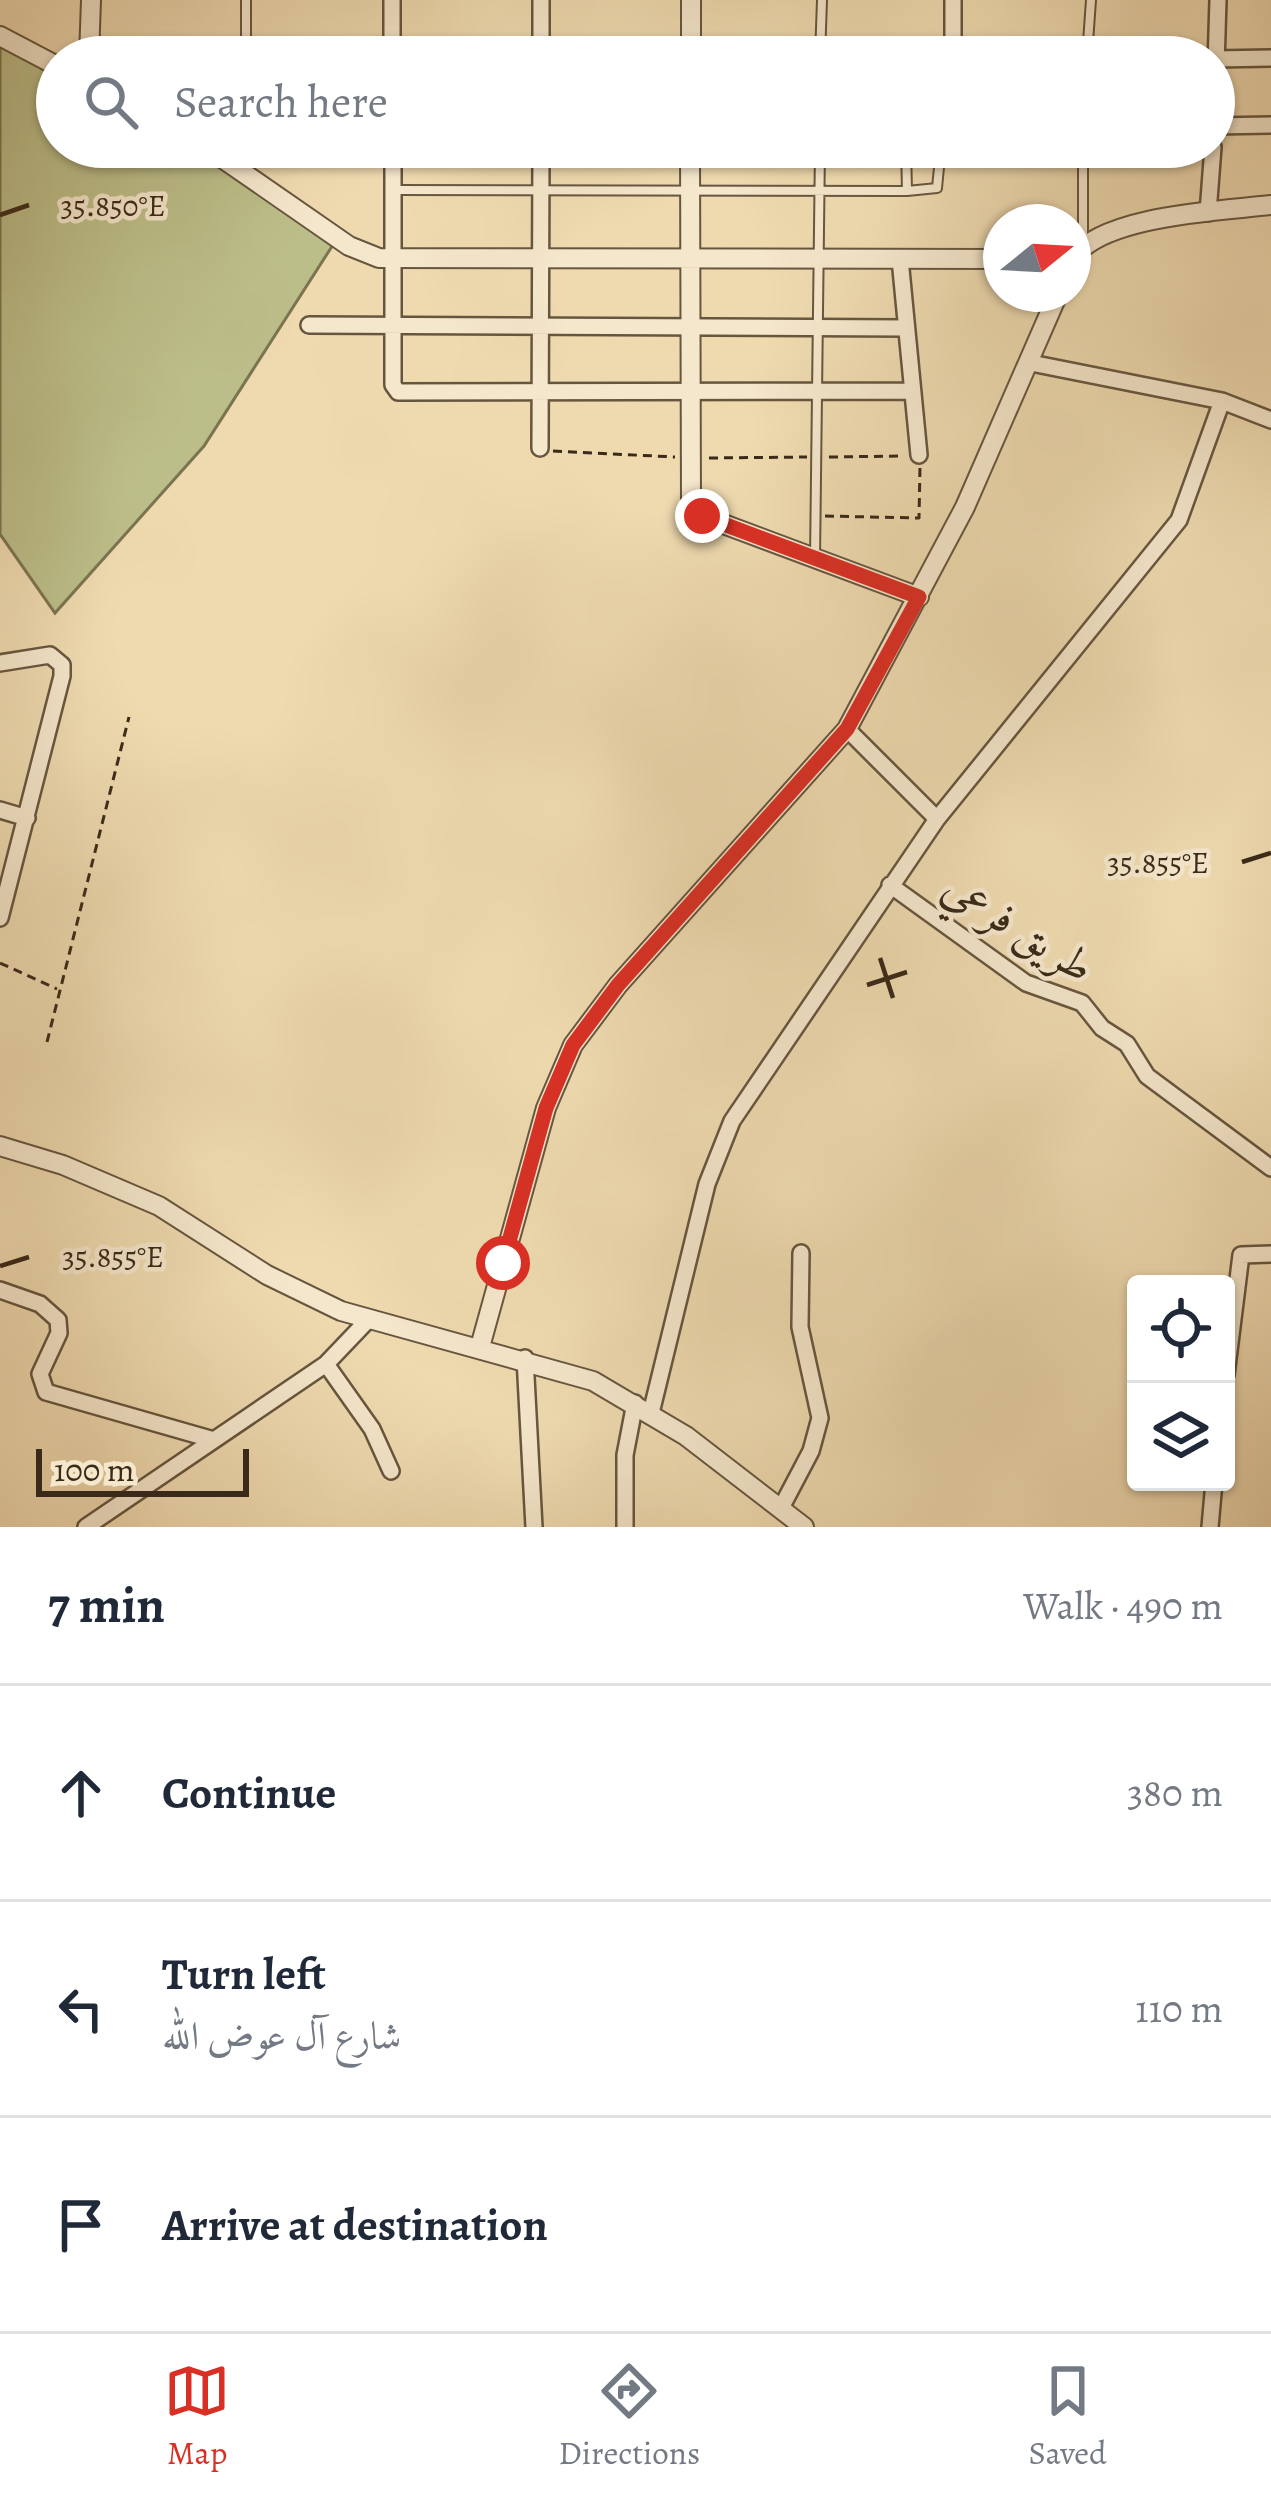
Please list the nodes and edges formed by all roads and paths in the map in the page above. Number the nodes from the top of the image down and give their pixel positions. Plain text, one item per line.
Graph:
1 (92, 0) edge
2 (246, 0) edge
3 (392, 0) edge
4 (542, 0) edge
5 (691, 0) edge
6 (822, 0) edge
7 (953, 0) edge
8 (1091, 0) edge
9 (1218, 0) edge
10 (0, 36) edge
11 (90, 36) edge
12 (246, 36) edge
13 (392, 36) edge
14 (541, 36) edge
15 (691, 36) edge
16 (821, 36) edge
17 (953, 36) edge
18 (1088, 36) edge
19 (1216, 36) edge
20 (36, 55) edge
21 (1271, 58) edge
22 (1235, 59) edge
23 (1271, 125) edge
24 (1235, 126) edge
25 (237, 168) edge
26 (241, 168) edge
27 (393, 168) edge
28 (541, 168) edge
29 (690, 168) edge
30 (820, 168) edge
31 (906, 168) edge
32 (939, 168) edge
33 (1082, 168) edge
34 (1211, 168) edge
35 (241, 171) junction
36 (394, 190) junction
37 (541, 190) junction
38 (820, 190) junction
39 (691, 191) junction
40 (907, 191) junction
41 (1080, 204) edge
42 (1271, 205) edge
43 (1208, 213) junction
44 (1091, 245) edge
45 (692, 256) junction
46 (821, 256) junction
47 (393, 258) junction
48 (541, 258) junction
49 (900, 259) junction
50 (983, 259) edge
51 (1051, 312) edge
52 (309, 325) dead end
53 (393, 325) junction
54 (541, 326) junction
55 (694, 326) junction
56 (820, 326) junction
57 (906, 328) junction
58 (1031, 363) junction
59 (693, 390) junction
60 (540, 391) junction
61 (818, 392) junction
62 (912, 392) junction
63 (1222, 401) junction
64 (1271, 420) edge
65 (540, 448) joint
66 (919, 455) junction
67 (819, 457) junction
68 (692, 458) junction
69 (817, 515) junction
70 (815, 560) junction
71 (919, 597) junction
72 (0, 663) edge
73 (129, 717) dead end
74 (847, 729) junction
75 (0, 810) edge
76 (27, 818) junction
77 (937, 819) junction
78 (890, 885) junction
79 (0, 918) edge
80 (0, 963) edge
81 (57, 989) junction
82 (47, 1042) dead end
83 (0, 1146) edge
84 (1271, 1168) edge
85 (801, 1253) dead end
86 (1271, 1254) edge
87 (0, 1290) edge
88 (1235, 1304) edge
89 (367, 1321) junction
90 (480, 1347) junction
91 (525, 1358) junction
92 (326, 1364) junction
93 (643, 1408) junction
94 (214, 1440) junction
95 (391, 1471) dead end
96 (1213, 1491) edge
97 (781, 1508) junction
98 (800, 1525) edge
99 (86, 1527) edge
100 (534, 1527) edge
101 (625, 1527) edge
102 (1210, 1527) edge

1 - 11 street
2 - 12 lane
3 - 13 street
4 - 14 street
5 - 15 street
6 - 16 lane
7 - 17 street
8 - 18 lane
9 - 19 street
10 - 20 street
21 - 22 street
23 - 24 street
25 - 35 street
26 - 35 street
27 - 36 street
28 - 37 street
29 - 39 street
30 - 38 lane
31 - 40 lane
32 - 40 lane
33 - 41 lane
34 - 43 street
35 - 47 street
36 - 37 lane
36 - 47 street
37 - 39 lane
37 - 48 street
38 - 39 lane
38 - 40 lane
38 - 46 lane
39 - 45 street
42 - 43 street
43 - 44 street
45 - 46 street
45 - 48 street
45 - 55 street
46 - 49 street
46 - 56 lane
47 - 48 street
47 - 53 street
48 - 54 street
49 - 50 street
49 - 57 street
51 - 58 street
52 - 53 street
53 - 54 street
53 - 60 street
54 - 55 street
54 - 60 street
55 - 56 street
55 - 59 street
56 - 57 street
56 - 61 lane
57 - 62 street
58 - 63 street
58 - 71 street
59 - 60 street
59 - 61 street
59 - 68 street
60 - 65 street
61 - 62 street
61 - 67 lane
62 - 66 street
63 - 64 street
63 - 77 street
65 - 68 path
66 - 67 path
66 - 69 path
67 - 68 path
67 - 69 lane
68 - 70 street
69 - 70 lane
70 - 71 street
71 - 74 street
72 - 76 street
73 - 81 path
74 - 77 street
74 - 90 street
75 - 76 street
76 - 79 street
77 - 78 street
78 - 84 street, طريق فرعي
78 - 93 street
80 - 81 path
81 - 82 path
83 - 89 street
85 - 97 street
86 - 88 street
87 - 94 street
89 - 90 street
89 - 92 street
90 - 91 street
91 - 93 street
91 - 100 street
92 - 94 street
92 - 95 street
93 - 97 street
93 - 101 street
94 - 99 street
96 - 102 street
97 - 98 street

